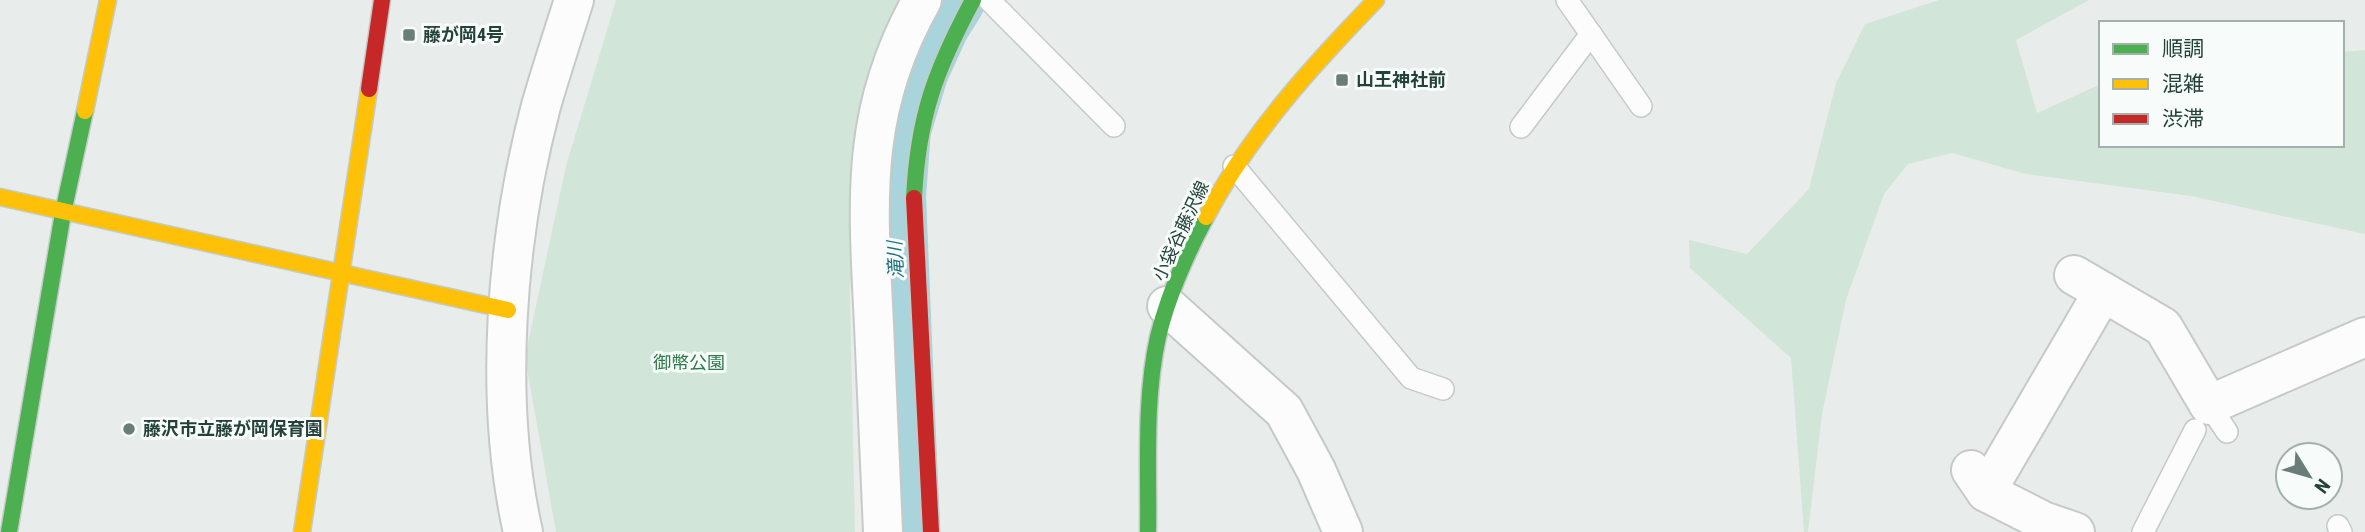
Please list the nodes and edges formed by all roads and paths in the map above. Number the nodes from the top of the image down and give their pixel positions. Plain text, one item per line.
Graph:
1 (108, 0) edge
2 (382, 0) edge
3 (574, 0) edge
4 (922, 0) edge
5 (973, 0) edge
6 (989, 0) edge
7 (1376, 0) edge
8 (1567, 0) edge
9 (1591, 34) junction
10 (1641, 106) dead end
11 (1114, 126) dead end
12 (1521, 127) dead end
13 (1234, 166) junction
14 (0, 197) edge
15 (63, 213) junction
16 (341, 272) junction
17 (1167, 306) junction
18 (508, 310) junction
19 (2365, 337) edge
20 (1443, 389) dead end
21 (2210, 422) junction
22 (9, 532) edge
23 (302, 532) edge
24 (523, 532) edge
25 (883, 532) edge
26 (931, 532) edge
27 (1148, 532) edge
28 (1343, 532) edge
29 (2075, 532) edge
30 (2143, 532) edge

1 - 15 street
2 - 16 street
3 - 18 street
4 - 25 street
5 - 26 street
6 - 11 lane
7 - 13 street, 小袋谷藤沢線
8 - 9 lane
9 - 10 lane
9 - 12 lane
13 - 17 street, 小袋谷藤沢線
13 - 20 lane
14 - 15 street
15 - 16 street
15 - 22 street
16 - 18 street
16 - 23 street
17 - 27 street, 小袋谷藤沢線
17 - 28 street
18 - 24 street
19 - 21 street
21 - 29 street
21 - 30 lane

